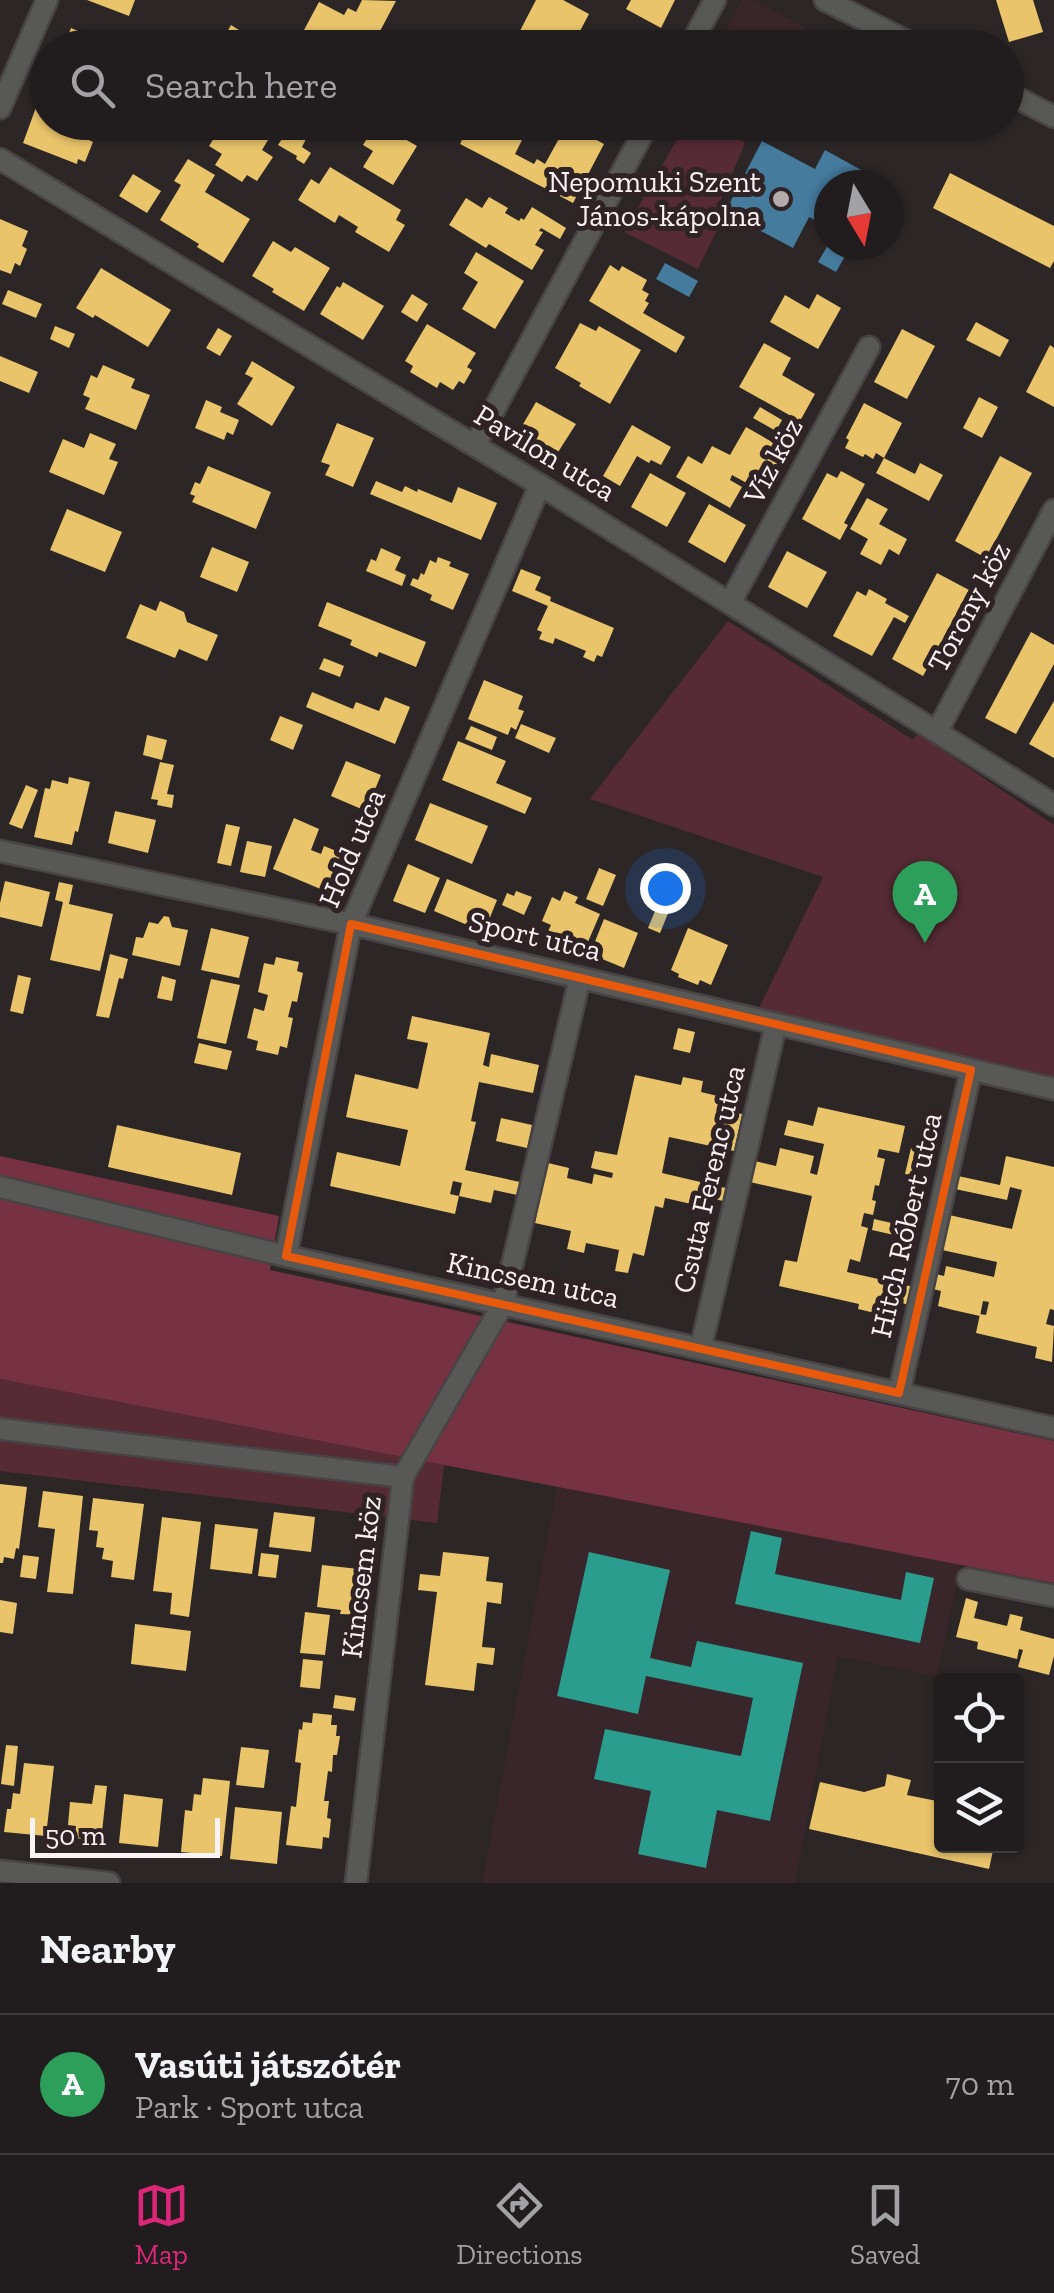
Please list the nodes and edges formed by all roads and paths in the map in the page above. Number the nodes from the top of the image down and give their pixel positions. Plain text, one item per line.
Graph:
1 (46, 0) edge
2 (715, 0) edge
3 (825, 0) edge
4 (33, 30) edge
5 (699, 30) edge
6 (884, 30) edge
7 (30, 38) edge
8 (1024, 101) edge
9 (0, 108) edge
10 (1054, 117) edge
11 (639, 140) edge
12 (0, 160) edge
13 (868, 347) dead end
14 (475, 445) junction
15 (540, 484) junction
16 (1054, 510) edge
17 (730, 603) junction
18 (937, 732) junction
19 (1054, 805) edge
20 (0, 851) edge
21 (351, 924) junction
22 (580, 978) junction
23 (776, 1024) junction
24 (971, 1070) junction
25 (1054, 1089) edge
26 (0, 1187) edge
27 (286, 1256) junction
28 (503, 1304) junction
29 (701, 1347) junction
30 (899, 1393) junction
31 (1054, 1428) edge
32 (0, 1430) edge
33 (403, 1477) junction
34 (968, 1578) dead end
35 (1054, 1596) edge
36 (0, 1871) edge
37 (109, 1883) edge
38 (356, 1883) edge

1 - 4 street
2 - 5 street
3 - 6 street
7 - 9 street
8 - 10 street
11 - 14 street
12 - 14 street, Pavilon utca
13 - 17 street, Víz köz
14 - 15 street, Pavilon utca
15 - 17 street, Pavilon utca
15 - 21 street, Hold utca
16 - 18 street, Torony köz
17 - 18 street, Pavilon utca
18 - 19 street, Pavilon utca
20 - 21 street, Sport utca
21 - 22 street, Sport utca
21 - 27 street, Hold utca
22 - 23 street, Sport utca
22 - 28 street, Kincsem köz
23 - 24 street, Sport utca
23 - 29 street, Csuta Ferenc utca
24 - 25 street, Sport utca
24 - 30 street, Hitch Róbert utca
26 - 27 street, Kincsem utca
27 - 28 street, Kincsem utca
28 - 29 street, Kincsem utca
28 - 33 street, Kincsem köz
29 - 30 street, Kincsem utca
30 - 31 street, Kincsem utca
32 - 33 street
33 - 38 street, Kincsem köz
34 - 35 street
36 - 37 street

